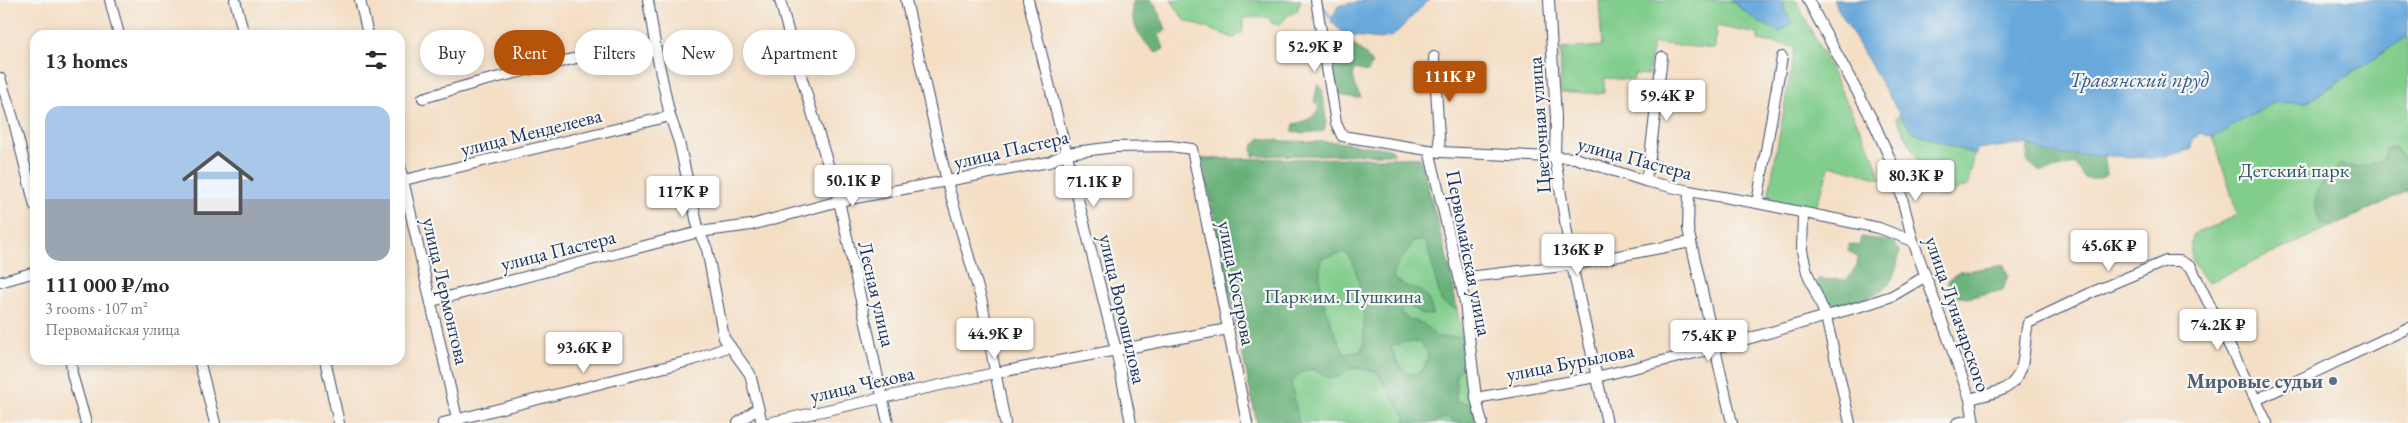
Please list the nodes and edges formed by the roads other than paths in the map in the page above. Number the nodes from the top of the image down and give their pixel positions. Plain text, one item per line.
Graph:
1 (110, 0) edge
2 (235, 0) edge
3 (360, 0) edge
4 (648, 0) edge
5 (780, 0) edge
6 (906, 0) edge
7 (1028, 0) edge
8 (1316, 0) edge
9 (1808, 0) edge
10 (1550, 1) edge
11 (117, 30) edge
12 (243, 30) edge
13 (367, 30) edge
14 (656, 50) junction
15 (1782, 56) dead end
16 (1434, 57) dead end
17 (1662, 57) dead end
18 (0, 78) edge
19 (423, 98) dead end
20 (670, 116) junction
21 (1192, 149) joint
22 (1435, 151) junction
23 (1067, 153) junction
24 (1555, 157) junction
25 (405, 180) edge
26 (1645, 181) junction
27 (947, 182) junction
28 (30, 186) edge
29 (1689, 192) junction
30 (405, 193) edge
31 (838, 201) junction
32 (1757, 203) junction
33 (1803, 214) junction
34 (699, 232) junction
35 (1914, 241) junction
36 (1691, 242) junction
37 (1572, 265) junction
38 (30, 273) edge
39 (1926, 276) junction
40 (1460, 278) junction
41 (0, 282) edge
42 (432, 301) junction
43 (1826, 317) junction
44 (2408, 328) edge
45 (1228, 329) junction
46 (730, 346) junction
47 (1716, 348) junction
48 (1116, 350) junction
49 (71, 365) edge
50 (199, 365) edge
51 (327, 365) edge
52 (995, 373) junction
53 (1596, 377) junction
54 (882, 396) junction
55 (1476, 398) junction
56 (1970, 399) junction
57 (2256, 400) junction
58 (758, 408) junction
59 (1974, 421) edge
60 (457, 422) edge
61 (86, 423) edge
62 (215, 423) edge
63 (340, 423) edge
64 (443, 423) edge
65 (738, 423) edge
66 (762, 423) edge
67 (768, 423) edge
68 (888, 423) edge
69 (1005, 423) edge
70 (1131, 423) edge
71 (1247, 423) edge
72 (1482, 423) edge
73 (1607, 423) edge
74 (1732, 423) edge
75 (1850, 423) edge
76 (1957, 423) edge
77 (2267, 423) edge

1 - 11 street
2 - 12 street
3 - 13 street
4 - 14 street
5 - 31 street, Лесная улица
6 - 27 street
7 - 23 street, улица Ворошилова
8 - 22 street, улица Пастера
9 - 35 street, улица Луначарского
10 - 24 street, Цветочная улица
14 - 19 street
14 - 20 street
15 - 32 street
16 - 22 street, Первомайская улица
17 - 26 street
18 - 28 street
20 - 25 street, улица Менделеева
20 - 34 street
21 - 23 street, улица Пастера
21 - 45 street, улица Кострова
22 - 24 street, улица Пастера
22 - 40 street, Первомайская улица
23 - 27 street, улица Пастера
23 - 48 street, улица Ворошилова
24 - 26 street, улица Пастера
24 - 37 street, Цветочная улица
26 - 29 street, улица Пастера
27 - 31 street, улица Пастера
27 - 52 street
29 - 32 street, улица Пастера
29 - 36 street
30 - 42 street, улица Лермонтова
31 - 34 street, улица Пастера
31 - 54 street, Лесная улица
32 - 33 street, улица Пастера
33 - 35 street, улица Пастера
33 - 43 street
34 - 42 street, улица Пастера
34 - 46 street
35 - 39 street, улица Луначарского
36 - 37 street
36 - 47 street
37 - 40 street
37 - 53 street, Цветочная улица
38 - 41 street
39 - 43 street, улица Бурылова
39 - 56 street, улица Луначарского
40 - 55 street, Первомайская улица
42 - 60 street, улица Лермонтова
43 - 47 street, улица Бурылова
43 - 75 street
44 - 57 street
45 - 48 street, улица Чехова
45 - 71 street, улица Кострова
46 - 58 street
46 - 60 street
47 - 53 street, улица Бурылова
47 - 74 street
48 - 52 street, улица Чехова
48 - 70 street, улица Ворошилова
49 - 61 street
50 - 62 street
51 - 63 street
52 - 54 street, улица Чехова
52 - 69 street
53 - 55 street, улица Бурылова
53 - 73 street, Цветочная улица
54 - 67 street, улица Чехова
54 - 68 street, Лесная улица
55 - 72 street, Первомайская улица
56 - 57 street
56 - 59 street, улица Луначарского
57 - 77 street
58 - 65 street
58 - 66 street
59 - 76 street
60 - 64 street

